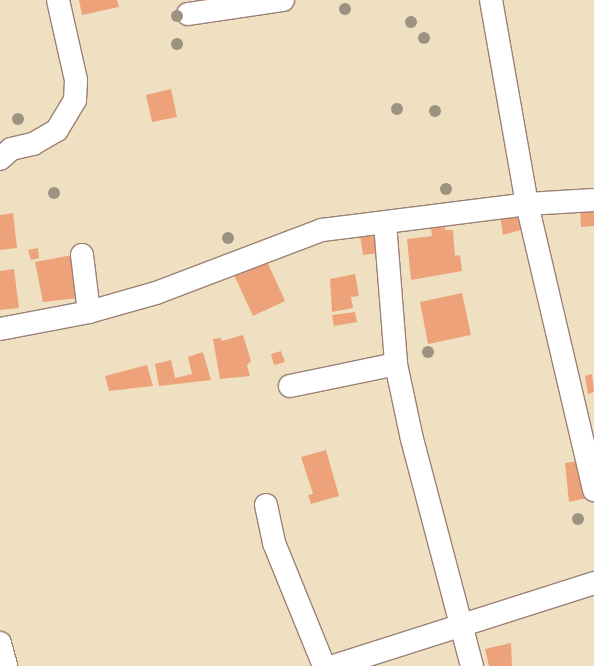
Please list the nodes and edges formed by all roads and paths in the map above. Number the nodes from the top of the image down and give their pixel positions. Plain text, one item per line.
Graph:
1 (58, 0) edge
2 (283, 0) edge
3 (491, 0) edge
4 (188, 14) dead end
5 (0, 159) edge
6 (594, 200) edge
7 (527, 204) junction
8 (386, 223) junction
9 (82, 255) dead end
10 (89, 312) junction
11 (0, 329) edge
12 (396, 364) junction
13 (290, 386) dead end
14 (594, 490) edge
15 (266, 505) dead end
16 (594, 583) edge
17 (461, 624) junction
18 (0, 643) edge
19 (6, 666) edge
20 (324, 666) edge
21 (334, 666) edge
22 (472, 666) edge

1 - 5 street
2 - 4 street
3 - 7 street
6 - 7 street
7 - 8 street
7 - 14 street
8 - 10 street
8 - 12 street
9 - 10 street
10 - 11 street
12 - 13 street
12 - 17 street
15 - 20 street
16 - 17 street
17 - 21 street
17 - 22 street
18 - 19 street

